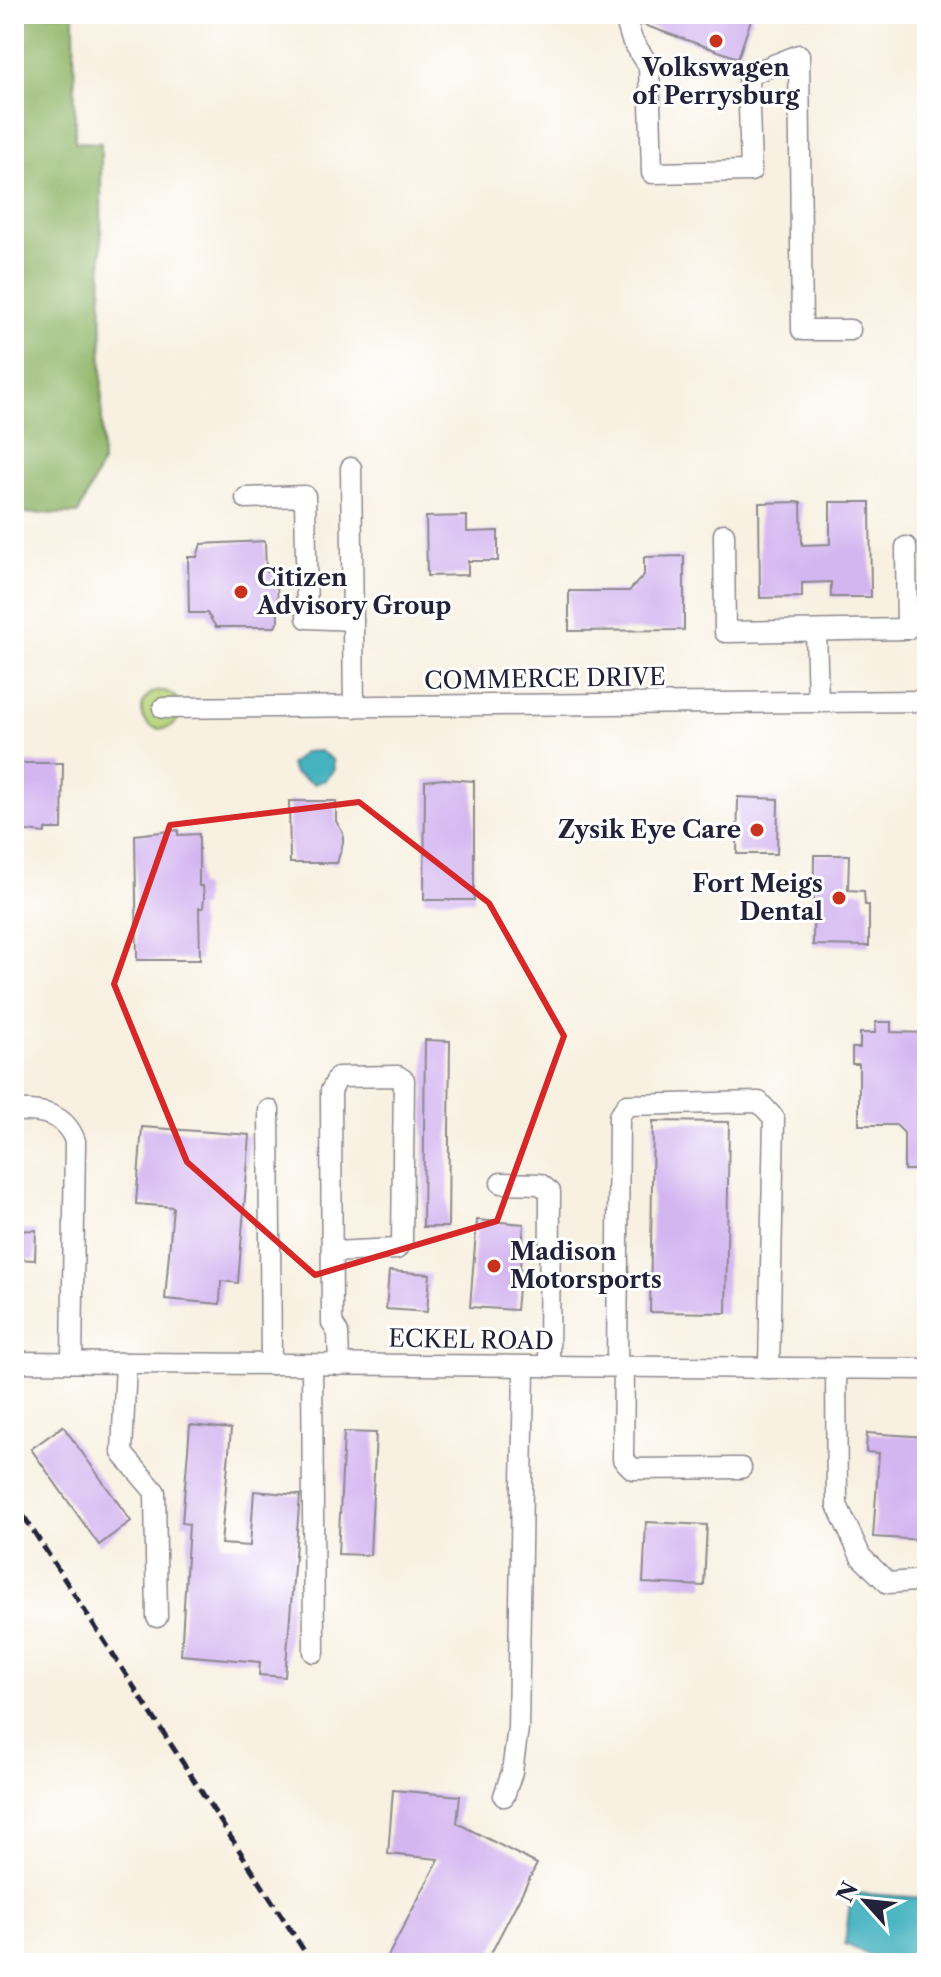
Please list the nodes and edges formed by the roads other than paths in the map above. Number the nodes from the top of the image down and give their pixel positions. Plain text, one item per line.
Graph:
1 (624, 14) edge
2 (850, 330) dead end
3 (351, 468) dead end
4 (246, 498) dead end
5 (724, 534) dead end
6 (906, 547) dead end
7 (353, 620) junction
8 (816, 631) junction
9 (927, 701) edge
10 (818, 702) junction
11 (354, 707) junction
12 (163, 708) dead end
13 (269, 1110) dead end
14 (14, 1111) edge
15 (501, 1183) dead end
16 (332, 1252) junction
17 (14, 1362) edge
18 (72, 1362) junction
19 (126, 1363) junction
20 (271, 1364) junction
21 (312, 1365) junction
22 (339, 1365) junction
23 (524, 1367) junction
24 (549, 1367) junction
25 (621, 1367) junction
26 (769, 1368) junction
27 (836, 1369) junction
28 (927, 1369) edge
29 (741, 1468) dead end
30 (927, 1580) edge
31 (157, 1617) dead end
32 (314, 1652) dead end
33 (504, 1796) dead end

1 - 2 street
3 - 7 street
4 - 7 street
5 - 8 street
6 - 8 street
7 - 11 street
8 - 10 street
9 - 10 street, COMMERCE DRIVE
10 - 11 street, COMMERCE DRIVE
11 - 12 street, COMMERCE DRIVE
13 - 20 street
14 - 18 street
15 - 24 street
16 - 16 street
16 - 22 street
17 - 18 street, ECKEL ROAD
18 - 19 street, ECKEL ROAD
19 - 20 street, ECKEL ROAD
19 - 31 street
20 - 21 street, ECKEL ROAD
21 - 22 street, ECKEL ROAD
21 - 32 street
22 - 23 street, ECKEL ROAD
23 - 24 street, ECKEL ROAD
23 - 33 street
24 - 25 street, ECKEL ROAD
25 - 26 street, ECKEL ROAD
25 - 26 street
25 - 29 street
26 - 27 street, ECKEL ROAD
27 - 28 street, ECKEL ROAD
27 - 30 street

